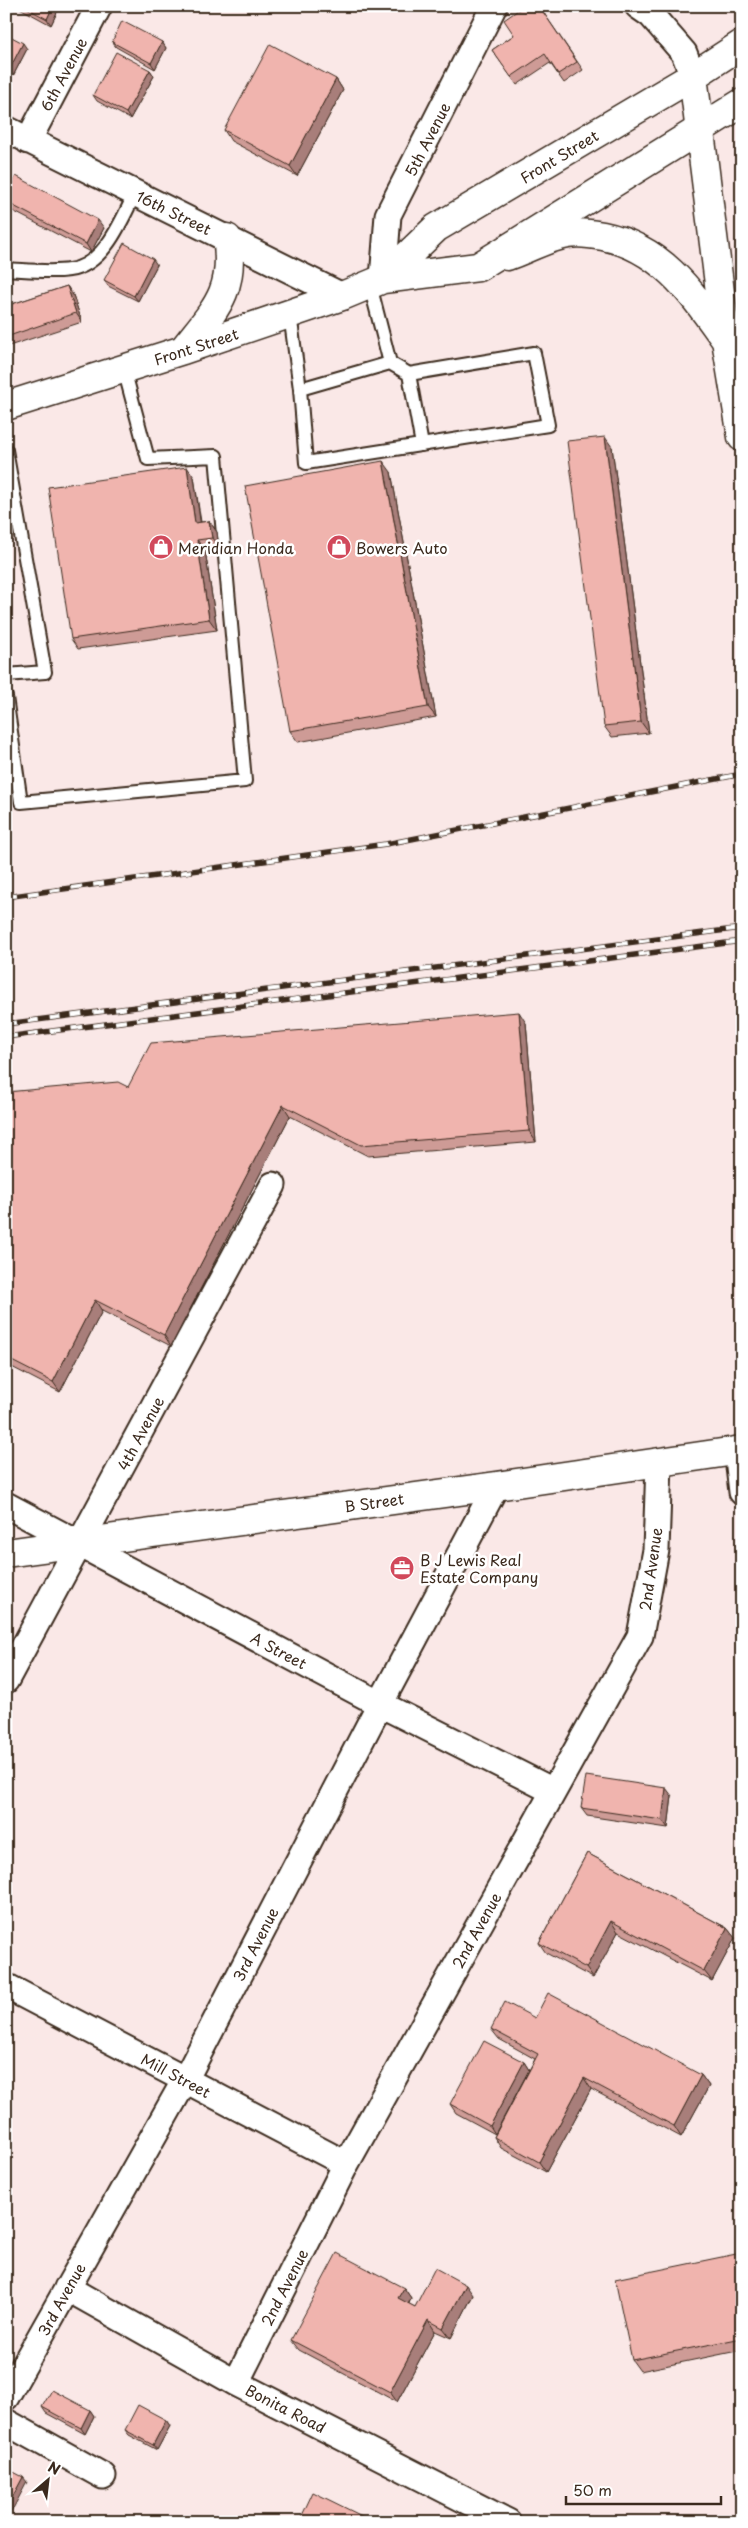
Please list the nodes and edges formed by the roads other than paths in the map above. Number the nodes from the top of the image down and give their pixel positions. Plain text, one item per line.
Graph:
1 (99, 6) edge
2 (494, 6) edge
3 (638, 6) edge
4 (742, 44) edge
5 (693, 76) junction
6 (742, 103) edge
7 (700, 128) junction
8 (17, 135) edge
9 (134, 193) junction
10 (227, 238) junction
11 (478, 267) junction
12 (6, 269) edge
13 (376, 282) junction
14 (342, 296) junction
15 (290, 314) junction
16 (726, 340) junction
17 (183, 350) junction
18 (390, 363) junction
19 (124, 369) junction
20 (409, 374) junction
21 (300, 389) junction
22 (6, 406) edge
23 (742, 437) edge
24 (422, 445) junction
25 (6, 450) edge
26 (6, 675) edge
27 (6, 697) edge
28 (273, 1185) dead end
29 (739, 1450) edge
30 (659, 1463) junction
31 (496, 1486) junction
32 (742, 1492) edge
33 (6, 1505) edge
34 (80, 1544) junction
35 (6, 1554) edge
36 (6, 1680) edge
37 (380, 1704) junction
38 (553, 1791) junction
39 (6, 1986) edge
40 (185, 2080) junction
41 (346, 2164) junction
42 (67, 2288) junction
43 (236, 2383) junction
44 (6, 2397) edge
45 (6, 2422) edge
46 (104, 2476) dead end
47 (508, 2522) edge

1 - 8 street, 6th Avenue
2 - 13 street, 5th Avenue
3 - 5 street
4 - 5 main road, Front Street
5 - 7 main road
5 - 13 main road, Front Street
6 - 7 main road, Front Street
7 - 11 main road, Front Street
7 - 16 main road
8 - 9 street, 16th Street
9 - 10 street, 16th Street
9 - 12 lane
10 - 14 street, 16th Street
10 - 17 main road
11 - 13 main road, Front Street
11 - 16 main road
13 - 14 main road, Front Street
13 - 18 lane
14 - 15 main road, Front Street
15 - 17 main road, Front Street
15 - 21 lane
16 - 23 main road
17 - 19 main road, Front Street
18 - 20 lane
18 - 21 lane
19 - 22 main road, Front Street
19 - 27 lane
20 - 24 lane
20 - 24 lane
21 - 24 lane
25 - 26 lane
28 - 34 street, 4th Avenue
29 - 30 main road, B Street
29 - 32 street
30 - 31 main road, B Street
30 - 38 street, 2nd Avenue
31 - 34 main road, B Street
31 - 37 street, 3rd Avenue
33 - 34 street, A Street
34 - 35 main road, B Street
34 - 36 street, 4th Avenue
34 - 37 street, A Street
37 - 38 street, A Street
37 - 40 street, 3rd Avenue
38 - 41 street, 2nd Avenue
39 - 40 street, Mill Street
40 - 41 street, Mill Street
40 - 42 street, 3rd Avenue
41 - 43 street, 2nd Avenue
42 - 43 street, Bonita Road
42 - 44 street, 3rd Avenue
43 - 47 street, Bonita Road
45 - 46 street

